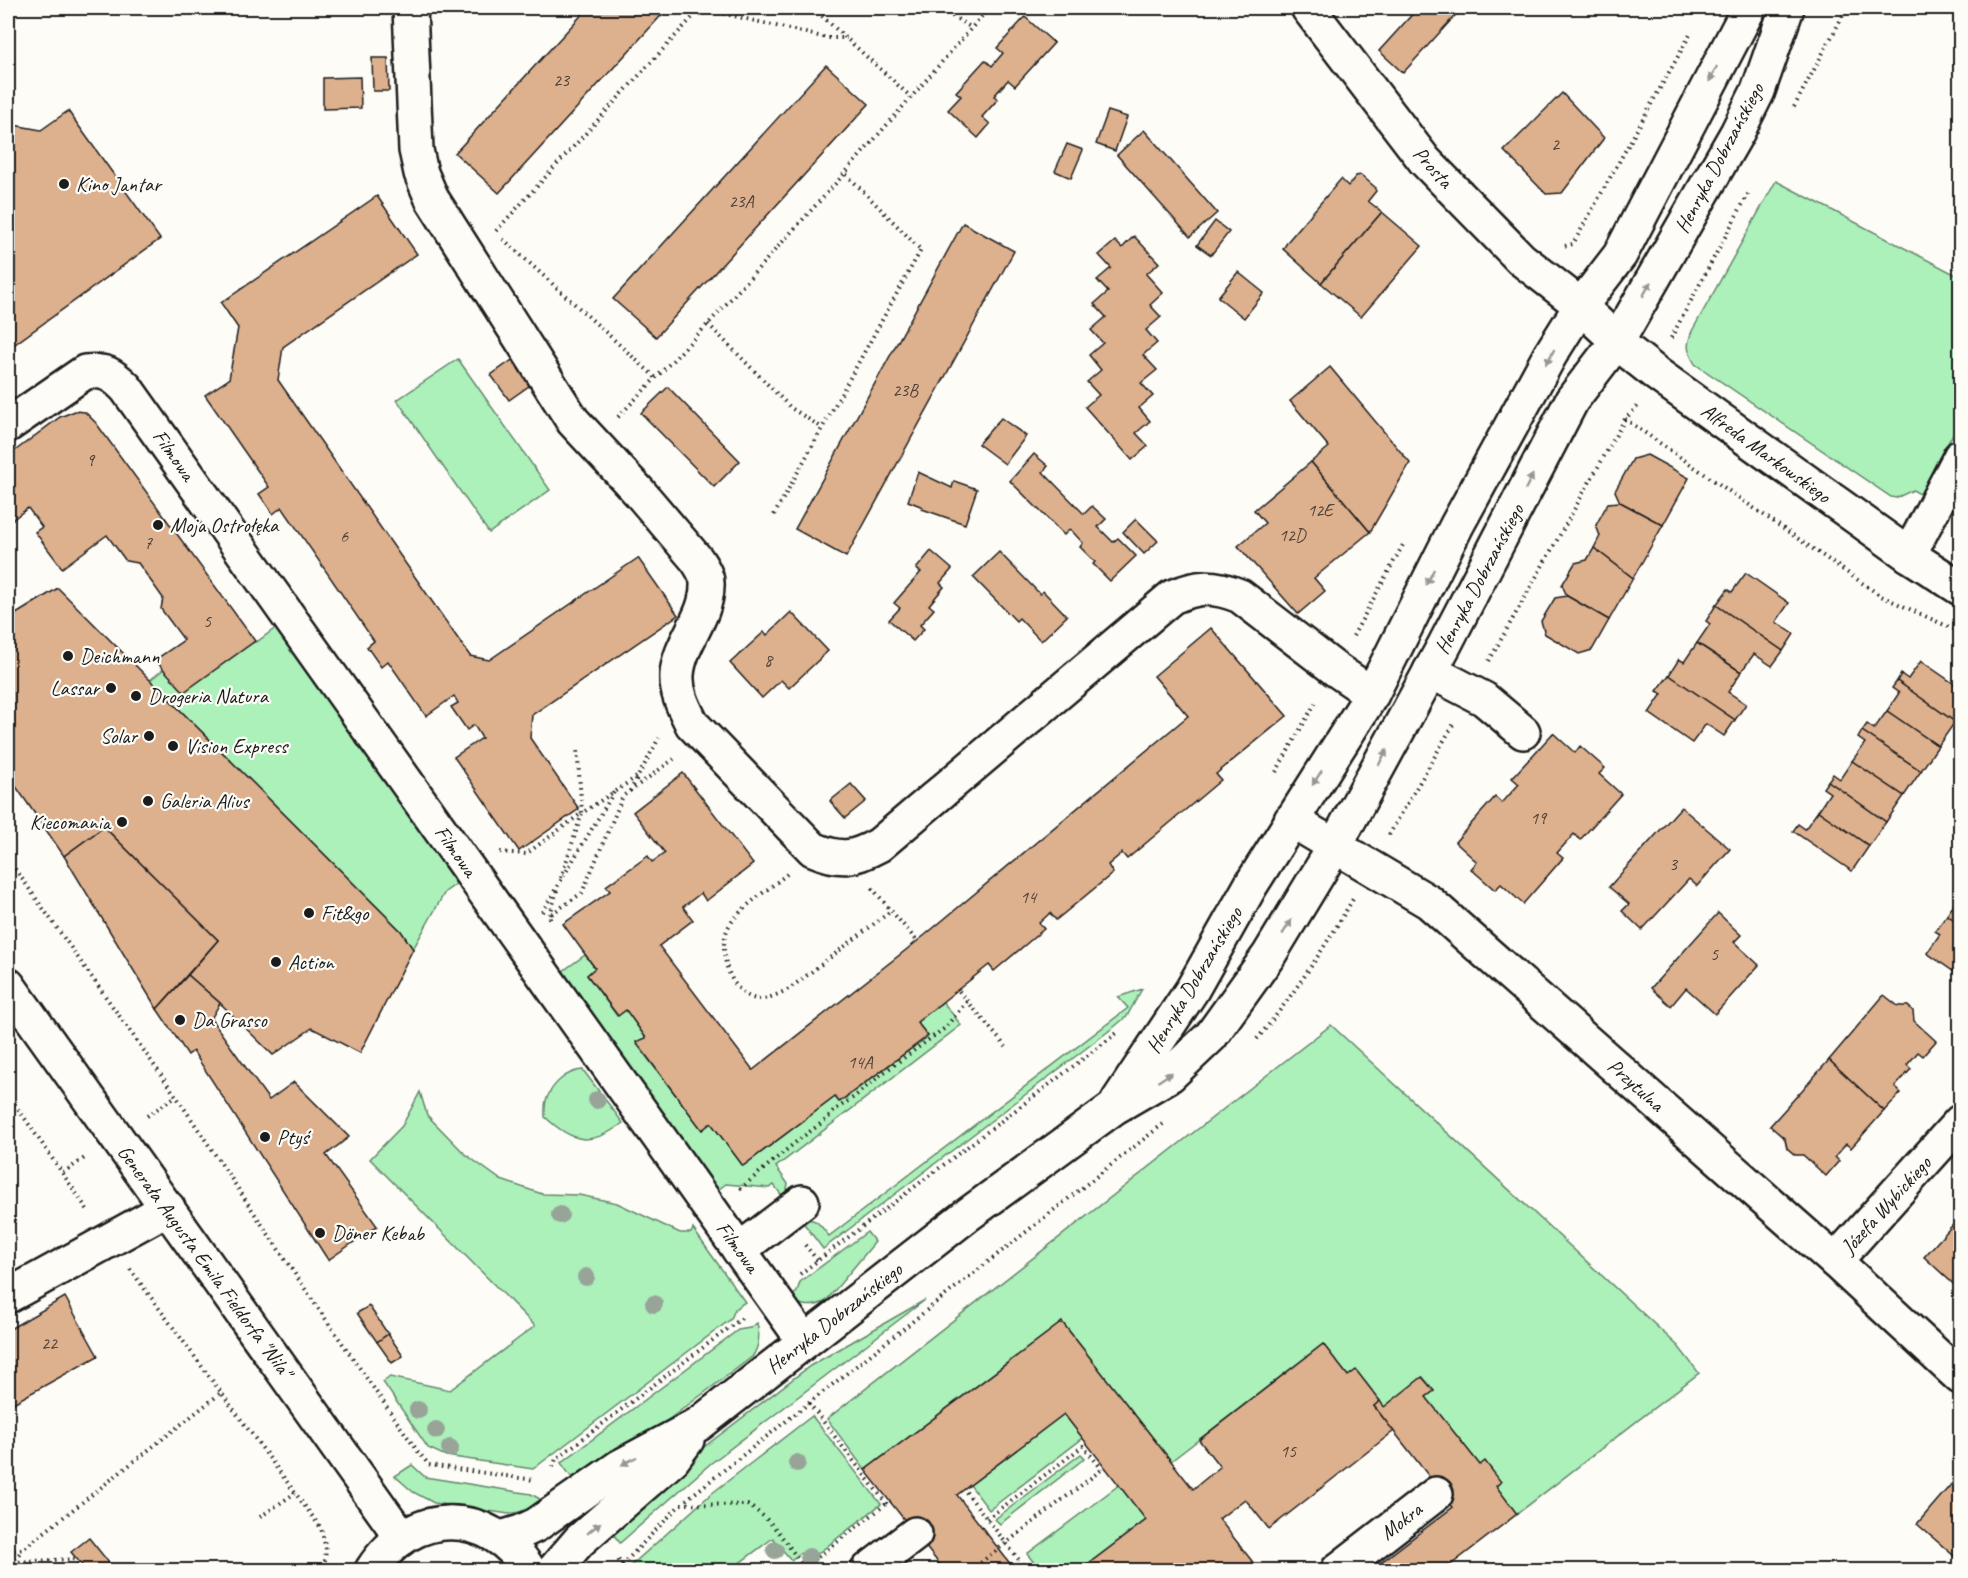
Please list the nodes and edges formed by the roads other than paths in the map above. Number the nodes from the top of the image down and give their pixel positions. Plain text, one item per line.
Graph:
1 (410, 8) edge
2 (1308, 8) edge
3 (1749, 8) edge
4 (1787, 8) edge
5 (1806, 8) edge
6 (1758, 91) junction
7 (1580, 307) junction
8 (1618, 340) junction
9 (8, 425) edge
10 (1960, 457) edge
11 (1909, 555) junction
12 (1960, 588) edge
13 (1430, 671) junction
14 (1372, 694) junction
15 (1523, 732) dead end
16 (1291, 820) junction
17 (1335, 846) junction
18 (8, 985) edge
19 (17, 1017) edge
20 (1115, 1107) junction
21 (1960, 1122) edge
22 (802, 1202) dead end
23 (168, 1208) junction
24 (739, 1250) junction
25 (1835, 1261) junction
26 (8, 1296) edge
27 (804, 1341) junction
28 (1960, 1377) edge
29 (699, 1424) junction
30 (1436, 1494) dead end
31 (913, 1535) road end
32 (402, 1538) junction
33 (501, 1538) junction
34 (372, 1570) edge
35 (529, 1570) edge
36 (554, 1570) edge
37 (868, 1570) edge
38 (1338, 1570) edge

1 - 14 street
2 - 7 street, Prosta
3 -> 7 street, Henryka Dobrzańskiego
4 - 6 street, Henryka Dobrzańskiego
5 - 6 street
8 -> 6 street, Henryka Dobrzańskiego
7 - 8 street, Alfreda Markowskiego
7 -> 14 street, Henryka Dobrzańskiego
8 - 11 street, Alfreda Markowskiego
13 -> 8 street, Henryka Dobrzańskiego
9 - 24 street, Filmowa
10 - 11 street
11 - 12 street, Alfreda Markowskiego
13 - 15 street
17 -> 13 street, Henryka Dobrzańskiego
14 -> 16 street, Henryka Dobrzańskiego
16 - 17 street, Przytulna
16 - 20 street, Henryka Dobrzańskiego
20 -> 17 street, Henryka Dobrzańskiego
17 - 25 street, Przytulna
18 - 19 street, Generała Augusta Emila Fieldorfa "Nila"
19 - 23 street, Generała Augusta Emila Fieldorfa "Nila"
20 - 27 street, Henryka Dobrzańskiego
21 - 25 street, Józefa Wybickiego
22 - 24 street
23 - 26 street
23 - 32 street, Generała Augusta Emila Fieldorfa "Nila"
24 - 27 street, Filmowa
25 - 28 street, Przytulna
27 - 29 street, Henryka Dobrzańskiego
29 -> 33 street, Henryka Dobrzańskiego
36 -> 29 street, Henryka Dobrzańskiego
30 - 38 street, Mokra
31 - 37 street
32 - 33 street
32 - 34 street
33 - 35 street

